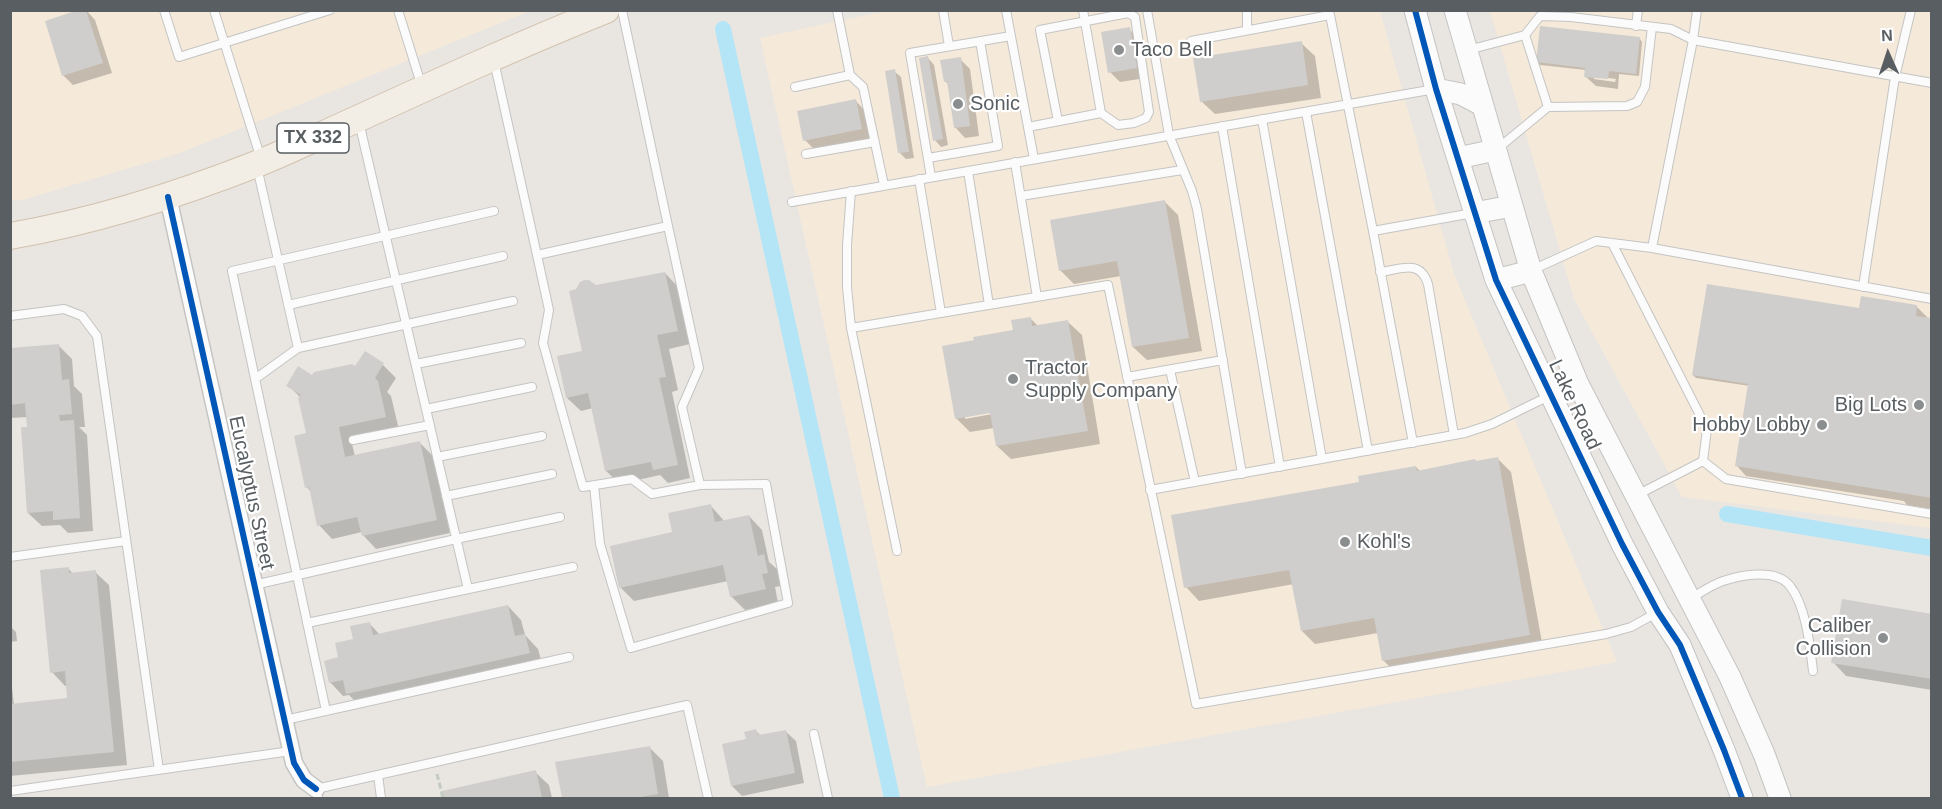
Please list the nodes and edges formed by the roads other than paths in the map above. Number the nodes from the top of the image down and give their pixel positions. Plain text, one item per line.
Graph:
1 (164, 10) edge
2 (214, 10) edge
3 (330, 10) edge
4 (398, 10) edge
5 (622, 10) edge
6 (837, 10) edge
7 (943, 10) edge
8 (1006, 10) edge
9 (1083, 10) edge
10 (1146, 10) edge
11 (1247, 10) edge
12 (1415, 10) edge
13 (1455, 10) edge
14 (1638, 10) edge
15 (1697, 10) edge
16 (1911, 10) edge
17 (590, 13) edge
18 (1571, 14) edge
19 (1085, 21) junction
20 (1636, 26) junction
21 (1652, 27) junction
22 (1248, 30) junction
23 (1525, 35) junction
24 (1011, 36) junction
25 (1191, 40) dead end
26 (1693, 40) junction
27 (980, 41) junction
28 (224, 43) junction
29 (949, 46) junction
30 (1466, 51) junction
31 (493, 58) junction
32 (850, 75) junction
33 (1895, 77) junction
34 (1932, 83) edge
35 (795, 87) dead end
36 (1436, 89) junction
37 (423, 90) junction
38 (1349, 104) junction
39 (1482, 105) junction
40 (1548, 107) junction
41 (1306, 112) junction
42 (1101, 113) junction
43 (358, 118) junction
44 (1262, 119) junction
45 (1058, 121) junction
46 (1222, 126) junction
47 (1028, 127) junction
48 (1169, 135) junction
49 (875, 142) junction
50 (1495, 150) junction
51 (806, 154) dead end
52 (928, 158) junction
53 (1458, 158) junction
54 (1034, 159) junction
55 (1015, 162) junction
56 (259, 163) junction
57 (1182, 170) junction
58 (968, 171) junction
59 (931, 177) junction
60 (919, 179) junction
61 (884, 185) junction
62 (851, 191) junction
63 (168, 196) junction
64 (1021, 196) junction
65 (792, 202) dead end
66 (1512, 206) junction
67 (494, 211) dead end
68 (1473, 213) junction
69 (668, 226) junction
70 (1373, 231) junction
71 (386, 235) junction
72 (10, 236) edge
73 (1612, 243) junction
74 (1652, 248) junction
75 (537, 255) junction
76 (503, 256) dead end
77 (278, 260) junction
78 (1531, 271) junction
79 (1380, 272) junction
80 (396, 280) junction
81 (1496, 280) junction
82 (1863, 287) junction
83 (1037, 297) junction
84 (1932, 299) edge
85 (513, 301) dead end
86 (288, 304) junction
87 (989, 305) junction
88 (941, 313) junction
89 (10, 316) edge
90 (406, 323) junction
91 (851, 328) junction
92 (521, 343) dead end
93 (298, 348) junction
94 (1223, 360) junction
95 (416, 364) junction
96 (1170, 370) junction
97 (1127, 377) junction
98 (255, 379) junction
99 (1578, 384) junction
100 (532, 387) dead end
101 (1551, 395) junction
102 (426, 409) junction
103 (430, 425) junction
104 (1454, 435) junction
105 (542, 436) dead end
106 (353, 440) dead end
107 (1413, 443) junction
108 (1368, 451) junction
109 (437, 457) junction
110 (1322, 459) junction
111 (1703, 460) junction
112 (1280, 467) junction
113 (552, 474) dead end
114 (1242, 474) junction
115 (1195, 482) junction
116 (594, 485) junction
117 (700, 485) junction
118 (1150, 490) junction
119 (446, 496) junction
120 (1637, 496) junction
121 (1606, 512) junction
122 (1932, 514) edge
123 (560, 517) dead end
124 (456, 538) junction
125 (126, 541) junction
126 (897, 550) dead end
127 (10, 557) edge
128 (573, 567) dead end
129 (297, 575) junction
130 (254, 585) junction
131 (468, 590) junction
132 (1689, 599) junction
133 (1658, 612) junction
134 (307, 623) junction
135 (569, 657) dead end
136 (1814, 671) dead end
137 (326, 711) junction
138 (285, 720) junction
139 (814, 734) dead end
140 (291, 751) junction
141 (159, 770) junction
142 (378, 775) junction
143 (10, 791) edge
144 (317, 794) edge
145 (381, 798) edge
146 (708, 798) edge
147 (828, 798) edge
148 (1742, 798) edge
149 (1780, 798) edge

1 - 28 lane
2 - 28 lane
3 - 28 lane
4 - 37 lane
5 - 69 lane
6 - 32 lane
7 - 29 lane
8 - 24 lane
9 - 19 lane
10 - 48 lane
11 - 22 lane
12 - 36 street, Lake Road
13 - 30 street, Lake Road
14 - 20 lane
15 - 26 lane
16 - 33 lane
17 - 31 main road, TX 332
18 - 20 lane
18 - 23 lane
19 - 42 lane
19 - 42 lane
19 - 45 lane
20 - 21 lane
21 - 26 lane
21 - 40 lane
22 - 25 lane
22 - 38 lane
23 - 30 lane
23 - 40 lane
24 - 27 lane
24 - 47 lane
26 - 33 lane
26 - 74 lane
27 - 29 lane
27 - 52 lane
28 - 56 lane
29 - 52 lane
30 - 39 street, Lake Road
31 - 37 main road, TX 332
31 - 75 lane
32 - 35 lane
32 - 49 lane
33 - 34 lane
33 - 82 lane
36 - 38 lane
36 - 39 street
36 - 53 street, Lake Road
37 - 43 main road, TX 332
38 - 41 lane
38 - 70 lane
39 - 50 street, Lake Road
40 - 50 lane
41 - 44 lane
41 - 108 lane
42 - 45 lane
43 - 56 main road, TX 332
43 - 71 lane
44 - 46 lane
44 - 110 lane
45 - 47 lane
46 - 48 lane
46 - 112 lane
47 - 54 lane
48 - 54 lane
48 - 57 lane
49 - 51 lane
49 - 61 lane
50 - 53 street
50 - 66 street, Lake Road
52 - 59 lane
53 - 68 street, Lake Road
54 - 55 lane
55 - 58 lane
55 - 64 lane
56 - 63 main road, TX 332
56 - 77 lane
57 - 64 lane
57 - 94 lane
58 - 59 lane
58 - 87 lane
59 - 60 lane
60 - 61 lane
60 - 88 lane
61 - 62 lane
62 - 65 lane
62 - 91 lane
63 - 72 main road, TX 332
63 - 130 street, Eucalyptus Street
64 - 83 lane
66 - 68 street
66 - 78 street, Lake Road
67 - 71 lane
68 - 70 lane
68 - 81 street, Lake Road
69 - 75 lane
69 - 117 lane
70 - 79 lane
71 - 77 lane
71 - 80 lane
73 - 74 lane
73 - 78 lane
73 - 111 lane
74 - 82 lane
75 - 116 lane
76 - 80 lane
77 - 86 lane
77 - 98 lane
78 - 81 street
78 - 99 street, Lake Road
79 - 104 lane
79 - 107 lane
80 - 86 lane
80 - 90 lane
81 - 101 street, Lake Road
82 - 84 lane
83 - 87 lane
83 - 97 lane
85 - 90 lane
86 - 93 lane
87 - 88 lane
88 - 91 lane
89 - 125 lane
90 - 93 lane
90 - 95 lane
91 - 126 lane
92 - 95 lane
93 - 98 lane
94 - 96 lane
94 - 114 lane
95 - 102 lane
96 - 97 lane
96 - 115 lane
97 - 118 lane
98 - 129 lane
99 - 101 street
99 - 120 street, Lake Road
100 - 102 lane
101 - 104 lane
101 - 121 street, Lake Road
102 - 103 lane
103 - 106 lane
103 - 109 lane
104 - 107 lane
105 - 109 lane
107 - 108 lane
108 - 110 lane
109 - 119 lane
110 - 112 lane
111 - 120 lane
111 - 122 lane
112 - 114 lane
113 - 119 lane
114 - 115 lane
115 - 118 lane
116 - 117 lane
116 - 117 lane
118 - 133 lane
119 - 124 lane
120 - 121 street
120 - 132 street, Lake Road
121 - 133 street, Lake Road
123 - 124 lane
124 - 129 lane
124 - 131 lane
125 - 127 lane
125 - 141 lane
128 - 131 lane
129 - 130 lane
129 - 134 lane
130 - 138 street, Eucalyptus Street
131 - 134 lane
132 - 133 street
132 - 136 lane
132 - 149 street, Lake Road
133 - 148 street, Lake Road
134 - 137 lane
135 - 137 lane
137 - 138 lane
138 - 140 street, Eucalyptus Street
139 - 147 lane
140 - 141 lane
140 - 144 street, Eucalyptus Street
141 - 143 lane
142 - 144 lane
142 - 145 lane
142 - 146 lane

